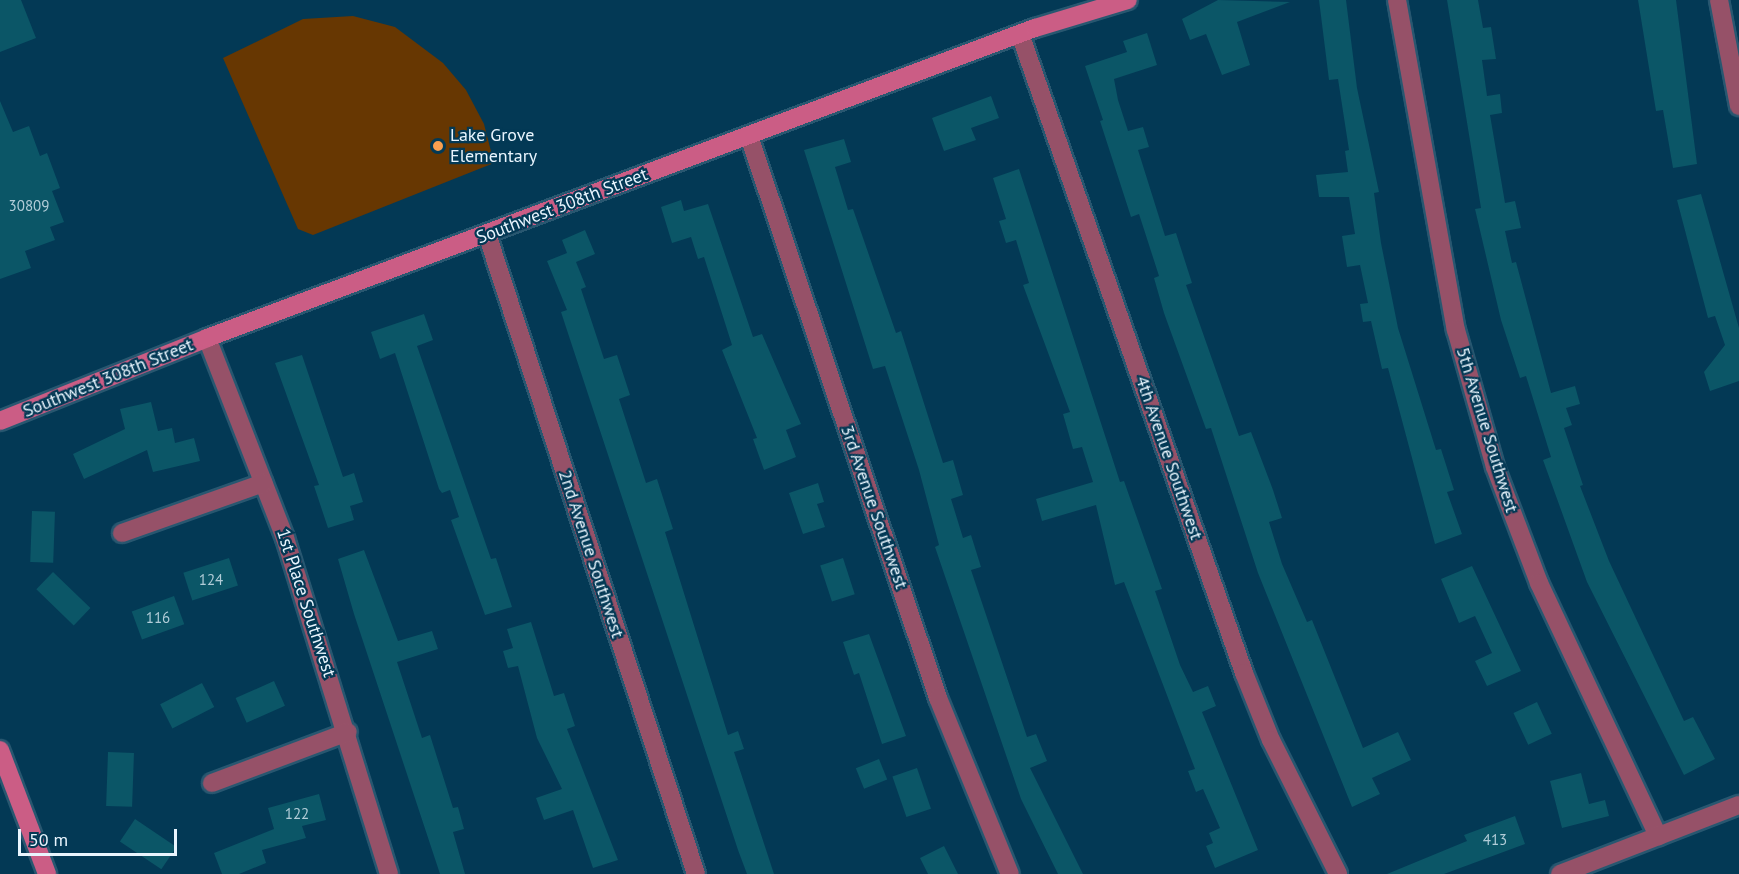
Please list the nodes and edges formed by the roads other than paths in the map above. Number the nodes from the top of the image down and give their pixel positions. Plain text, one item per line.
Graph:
1 (1128, 0) edge
2 (1397, 0) edge
3 (1719, 0) edge
4 (1020, 34) junction
5 (1734, 52) edge
6 (1739, 106) edge
7 (749, 136) junction
8 (487, 234) junction
9 (207, 338) junction
10 (0, 421) edge
11 (263, 483) junction
12 (123, 533) dead end
13 (348, 732) junction
14 (0, 750) edge
15 (212, 783) dead end
16 (1739, 804) edge
17 (1658, 836) junction
18 (47, 874) edge
19 (389, 874) edge
20 (696, 874) edge
21 (1010, 874) edge
22 (1338, 874) edge
23 (1560, 874) edge

1 - 4 street, Southwest 308th Street
2 - 17 street, 5th Avenue Southwest
3 - 5 street
4 - 7 street, Southwest 308th Street
4 - 22 street, 4th Avenue Southwest
5 - 6 street
7 - 8 street, Southwest 308th Street
7 - 21 street, 3rd Avenue Southwest
8 - 9 street, Southwest 308th Street
8 - 20 street, 2nd Avenue Southwest
9 - 10 street, Southwest 308th Street
9 - 11 street, 1st Place Southwest
11 - 12 street
11 - 13 street, 1st Place Southwest
13 - 15 street
13 - 19 street, 1st Place Southwest
14 - 18 street
16 - 17 street
17 - 23 street

